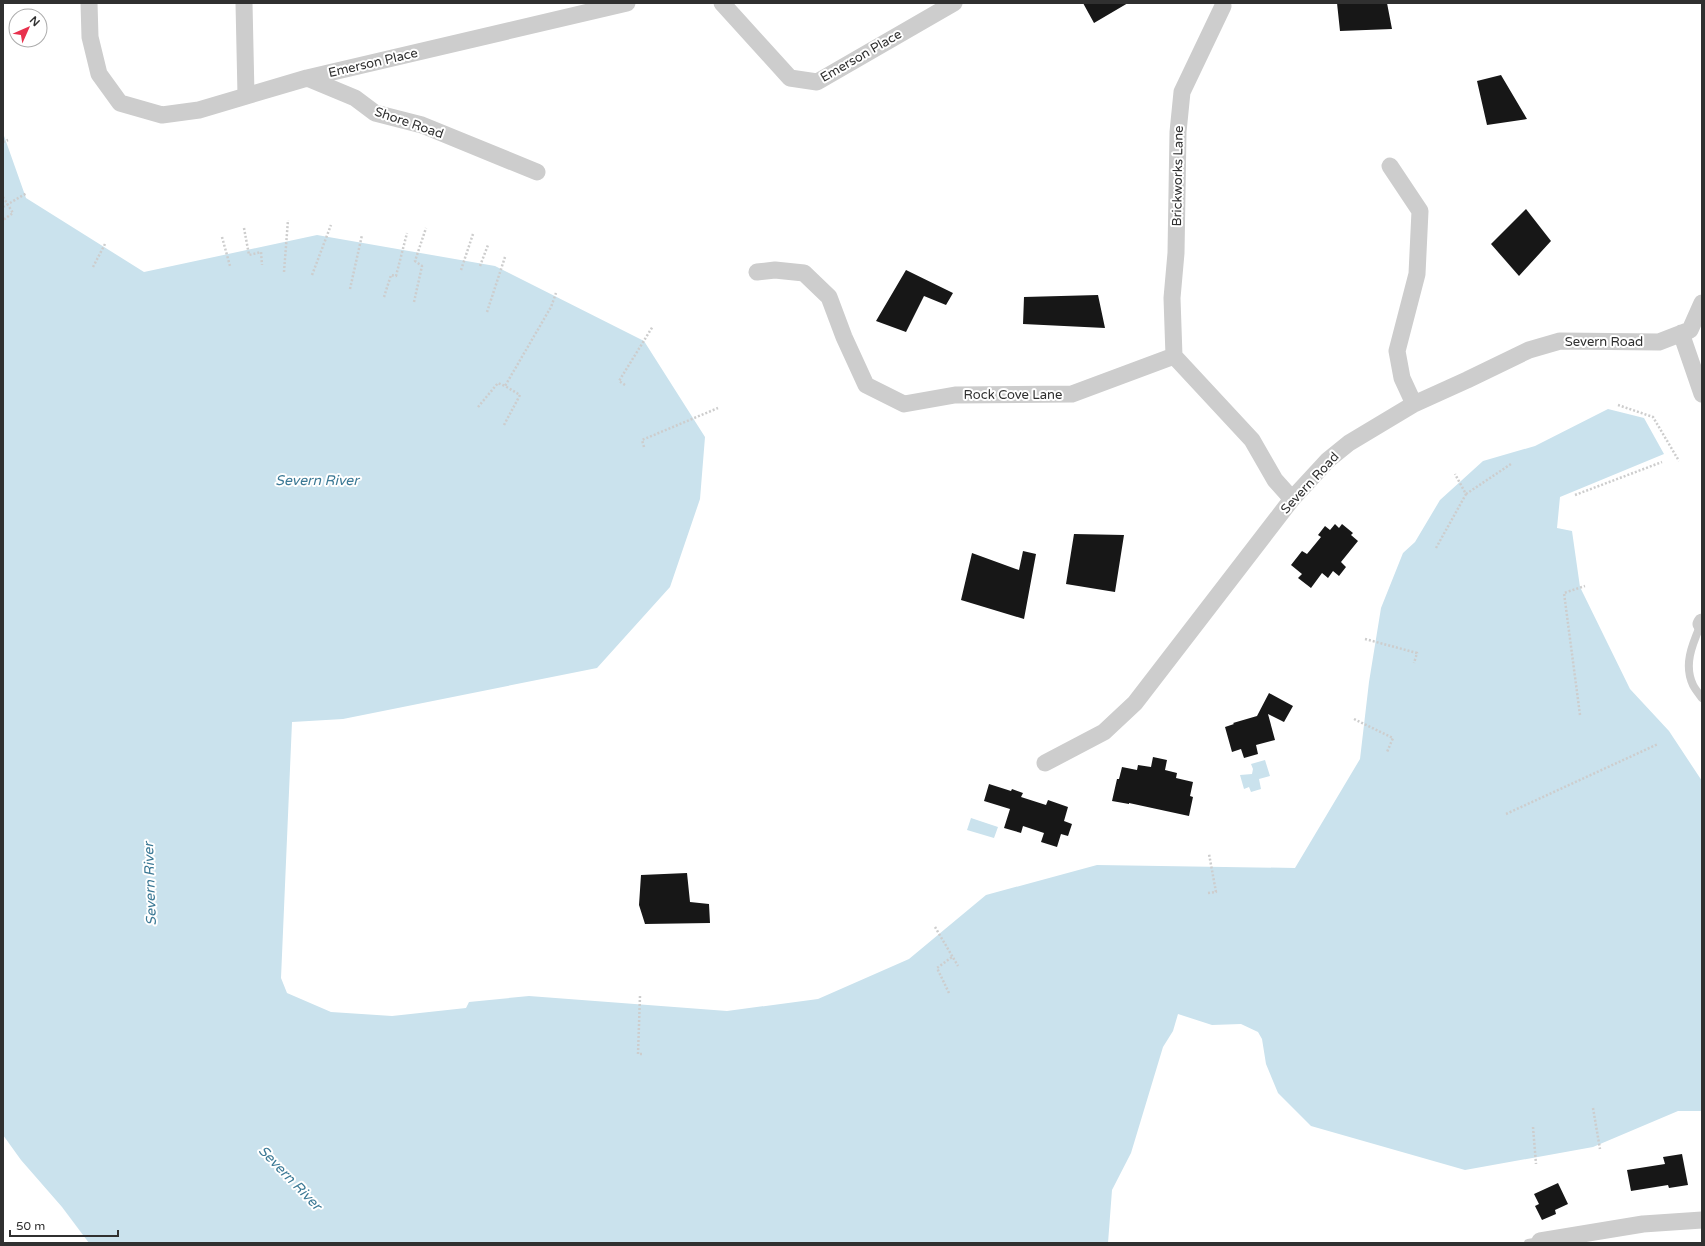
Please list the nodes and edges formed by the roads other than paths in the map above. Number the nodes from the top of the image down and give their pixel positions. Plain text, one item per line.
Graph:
1 (89, 3) edge
2 (244, 3) edge
3 (627, 3) edge
4 (722, 3) edge
5 (954, 3) edge
6 (1223, 6) dead end
7 (307, 78) junction
8 (246, 95) junction
9 (1390, 166) dead end
10 (537, 172) dead end
11 (757, 272) dead end
12 (1702, 303) edge
13 (1681, 334) junction
14 (1174, 356) junction
15 (1702, 394) edge
16 (1414, 404) junction
17 (1292, 500) junction
18 (1702, 623) edge
19 (1702, 698) edge
20 (1045, 763) dead end
21 (1702, 1220) edge
22 (1534, 1242) edge

1 - 8 street, Emerson Place
2 - 8 street
3 - 7 street, Emerson Place
4 - 5 street, Emerson Place
6 - 14 street, Brickworks Lane
7 - 8 street, Emerson Place
7 - 10 street, Shore Road
9 - 16 street
11 - 14 street, Rock Cove Lane
12 - 13 street, Severn Road
13 - 15 street
13 - 16 street, Severn Road
14 - 17 street
16 - 17 street, Severn Road
17 - 20 street, Severn Road
18 - 19 lane
21 - 22 street

